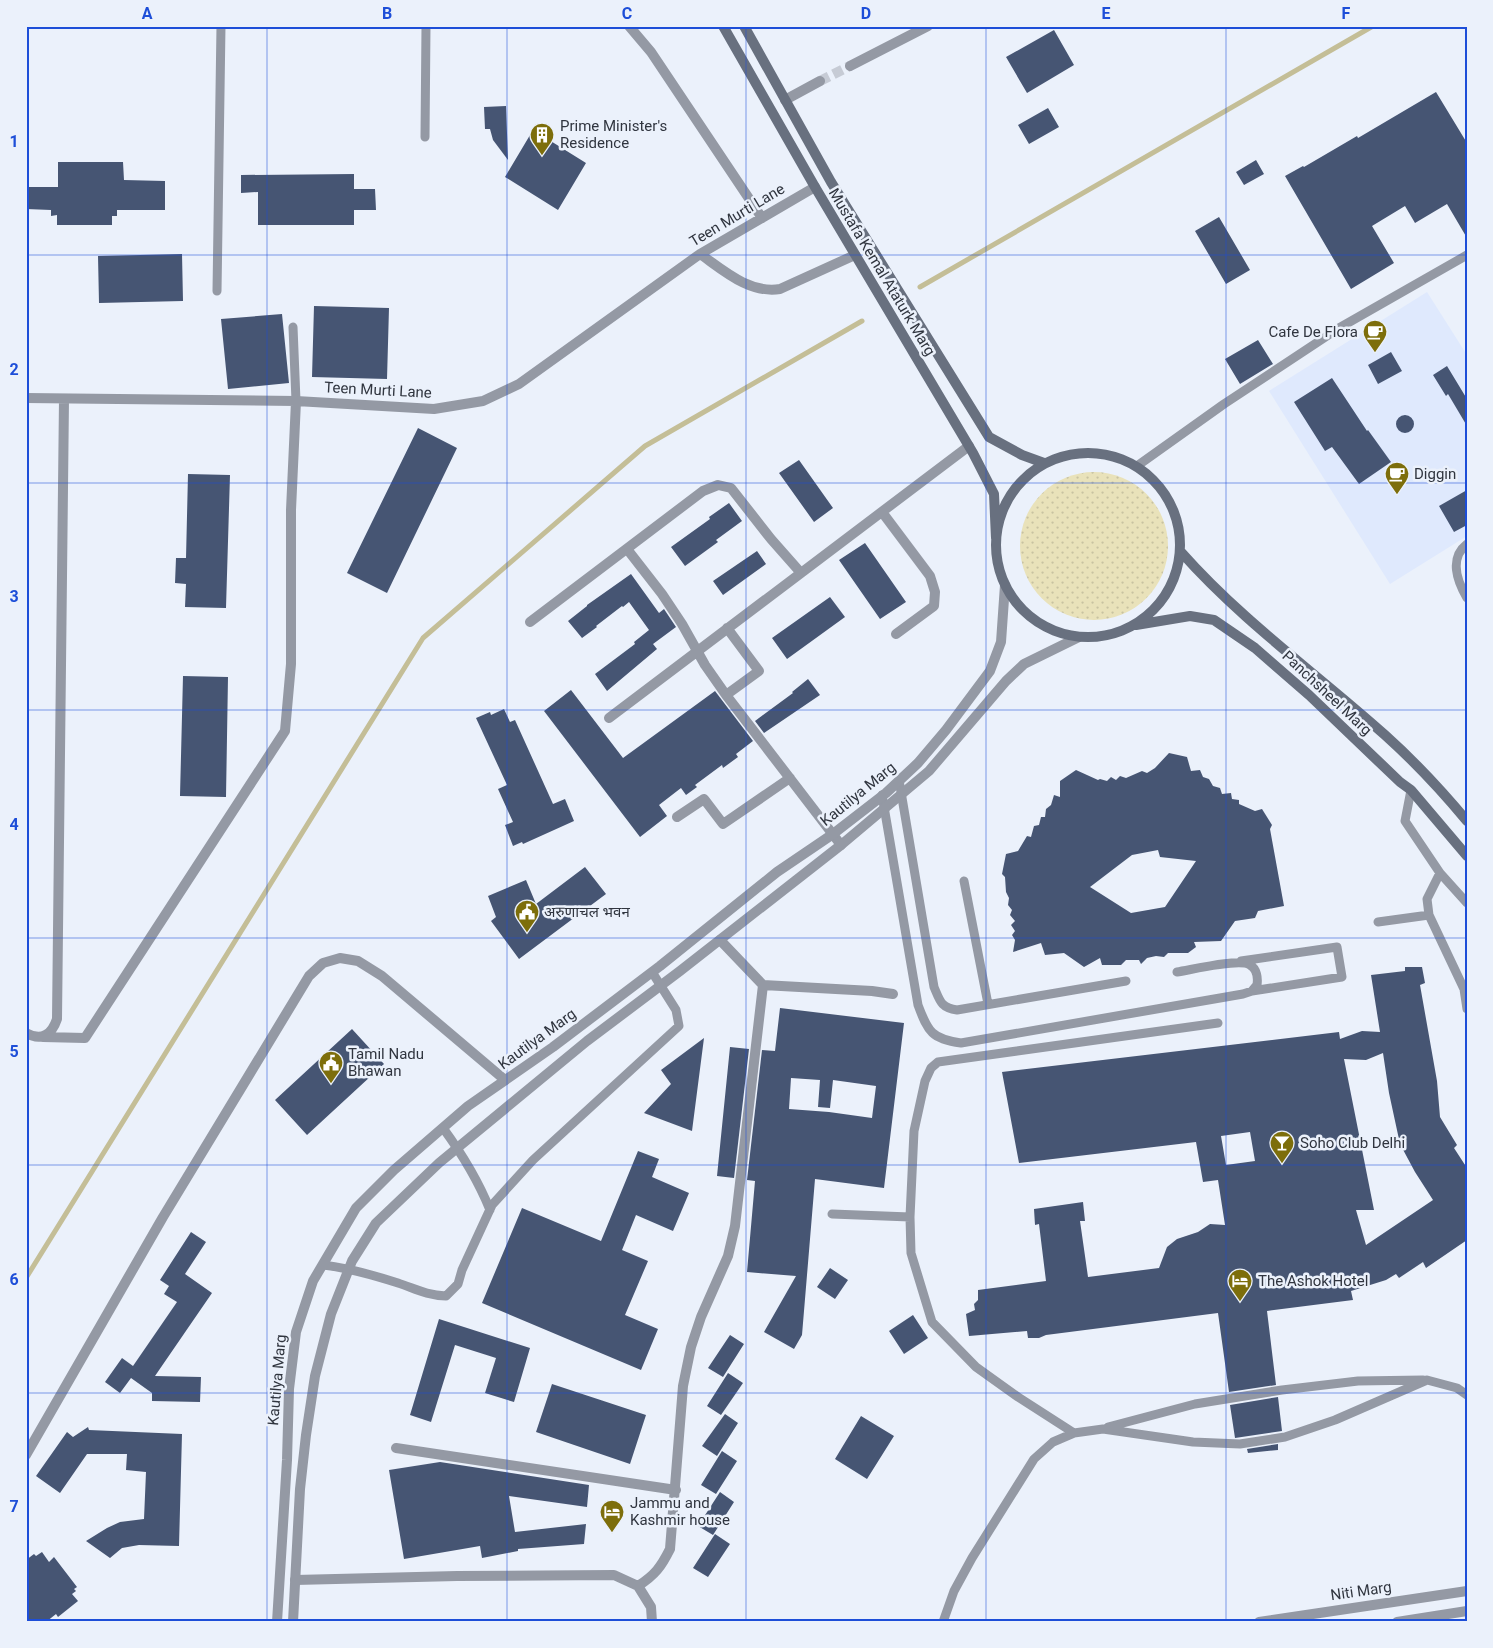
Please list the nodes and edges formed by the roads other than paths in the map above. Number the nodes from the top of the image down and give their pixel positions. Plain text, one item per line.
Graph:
1 (221, 26) edge
2 (426, 26) edge
3 (629, 26) edge
4 (723, 26) edge
5 (744, 26) edge
6 (928, 26) edge
7 (850, 66) tunnel mouth
8 (820, 82) tunnel mouth
9 (785, 100) junction
10 (425, 137) dead end
11 (815, 187) junction
12 (762, 218) junction
13 (700, 254) junction
14 (855, 255) junction
15 (1467, 255) edge
16 (217, 291) dead end
17 (293, 327) dead end
18 (26, 398) edge
19 (64, 399) junction
20 (296, 401) junction
21 (969, 446) junction
22 (1044, 462) junction
23 (1137, 466) junction
24 (882, 512) junction
25 (996, 538) junction
26 (1467, 544) edge
27 (627, 549) junction
28 (1181, 552) junction
29 (801, 573) junction
30 (1005, 586) junction
31 (1467, 598) edge
32 (530, 622) dead end
33 (1135, 625) junction
34 (728, 628) junction
35 (896, 634) dead end
36 (1078, 637) junction
37 (697, 651) junction
38 (726, 695) junction
39 (609, 718) dead end
40 (790, 778) junction
41 (899, 780) junction
42 (1412, 790) junction
43 (902, 794) junction
44 (882, 796) junction
45 (885, 808) junction
46 (677, 817) dead end
47 (1467, 821) edge
48 (833, 834) junction
49 (842, 845) junction
50 (1467, 856) edge
51 (1440, 873) junction
52 (964, 881) dead end
53 (1467, 903) edge
54 (1429, 915) junction
55 (1378, 922) dead end
56 (720, 940) junction
57 (1239, 962) junction
58 (652, 972) junction
59 (1177, 972) dead end
60 (1126, 981) dead end
61 (762, 985) junction
62 (661, 986) junction
63 (1252, 991) junction
64 (893, 994) dead end
65 (988, 1004) junction
66 (1467, 1009) edge
67 (1218, 1023) dead end
68 (26, 1033) edge
69 (43, 1037) junction
70 (505, 1080) junction
71 (442, 1128) junction
72 (457, 1147) junction
73 (490, 1210) junction
74 (832, 1214) dead end
75 (910, 1217) junction
76 (323, 1265) junction
77 (349, 1268) junction
78 (1427, 1380) junction
79 (1467, 1395) edge
80 (1103, 1429) junction
81 (1074, 1433) junction
82 (396, 1448) dead end
83 (26, 1455) edge
84 (676, 1490) junction
85 (295, 1580) junction
86 (638, 1586) junction
87 (1467, 1591) edge
88 (1467, 1611) edge
89 (277, 1622) edge
90 (293, 1622) edge
91 (652, 1622) edge
92 (943, 1622) edge
93 (1259, 1622) edge
94 (1397, 1622) edge

1 - 16 lane
2 - 10 lane
3 - 12 street
4 - 11 main road, Mustafa Kemal Ataturk Marg
5 - 9 main road, Mustafa Kemal Ataturk Marg
6 - 7 street
8 - 9 street
9 - 22 main road, Mustafa Kemal Ataturk Marg
11 - 12 street, Teen Murti Lane
11 - 14 main road, Mustafa Kemal Ataturk Marg
12 - 13 street, Teen Murti Lane
13 - 14 street
13 - 20 street, Teen Murti Lane
14 - 21 main road, Mustafa Kemal Ataturk Marg
15 - 23 lane
17 - 20 lane
18 - 19 street, Teen Murti Lane
19 - 20 street, Teen Murti Lane
19 - 69 street
20 - 69 street
21 - 24 street
21 - 25 main road, Mustafa Kemal Ataturk Marg
22 - 23 main road
22 - 25 main road
23 - 28 main road
24 - 29 street
24 - 35 street
25 - 30 main road, Mustafa Kemal Ataturk Marg
26 - 31 lane
27 - 29 street
27 - 32 street
27 - 37 street
28 - 33 main road
28 - 47 main road, Panchsheel Marg
29 - 34 street
30 - 36 main road, Mustafa Kemal Ataturk Marg
30 - 41 street, Kautilya Marg
33 - 36 main road
33 - 42 main road, Panchsheel Marg
34 - 37 street
34 - 38 street
36 - 43 street, Kautilya Marg
37 - 38 street
37 - 39 street
38 - 40 street
40 - 46 street
40 - 48 street
41 - 43 lane
41 - 44 street, Kautilya Marg
42 - 50 main road, Panchsheel Marg
42 - 51 lane
43 - 45 street, Kautilya Marg
43 - 65 lane
44 - 45 lane
44 - 48 street, Kautilya Marg
45 - 49 street, Kautilya Marg
45 - 63 lane
48 - 49 street
48 - 58 street, Kautilya Marg
49 - 56 street, Kautilya Marg
51 - 53 lane
51 - 54 lane
52 - 65 lane
54 - 55 lane
54 - 66 lane
56 - 61 street
56 - 62 street, Kautilya Marg
57 - 59 lane
57 - 63 lane
57 - 63 lane
58 - 62 lane
58 - 70 street, Kautilya Marg
60 - 65 lane
61 - 64 street
61 - 84 street
62 - 72 street, Kautilya Marg
62 - 73 lane
67 - 75 lane
68 - 69 street
70 - 71 street, Kautilya Marg
70 - 83 street
71 - 72 lane
71 - 76 street, Kautilya Marg
72 - 73 lane
72 - 77 street, Kautilya Marg
73 - 77 lane
74 - 75 lane
75 - 81 lane
76 - 77 lane
76 - 89 street, Kautilya Marg
77 - 85 street, Kautilya Marg
78 - 79 lane
78 - 80 lane
78 - 80 lane
80 - 81 lane
81 - 92 lane
82 - 84 street
84 - 86 street
85 - 86 street
85 - 90 street, Kautilya Marg
86 - 91 street
87 - 93 street, Niti Marg
88 - 94 street

